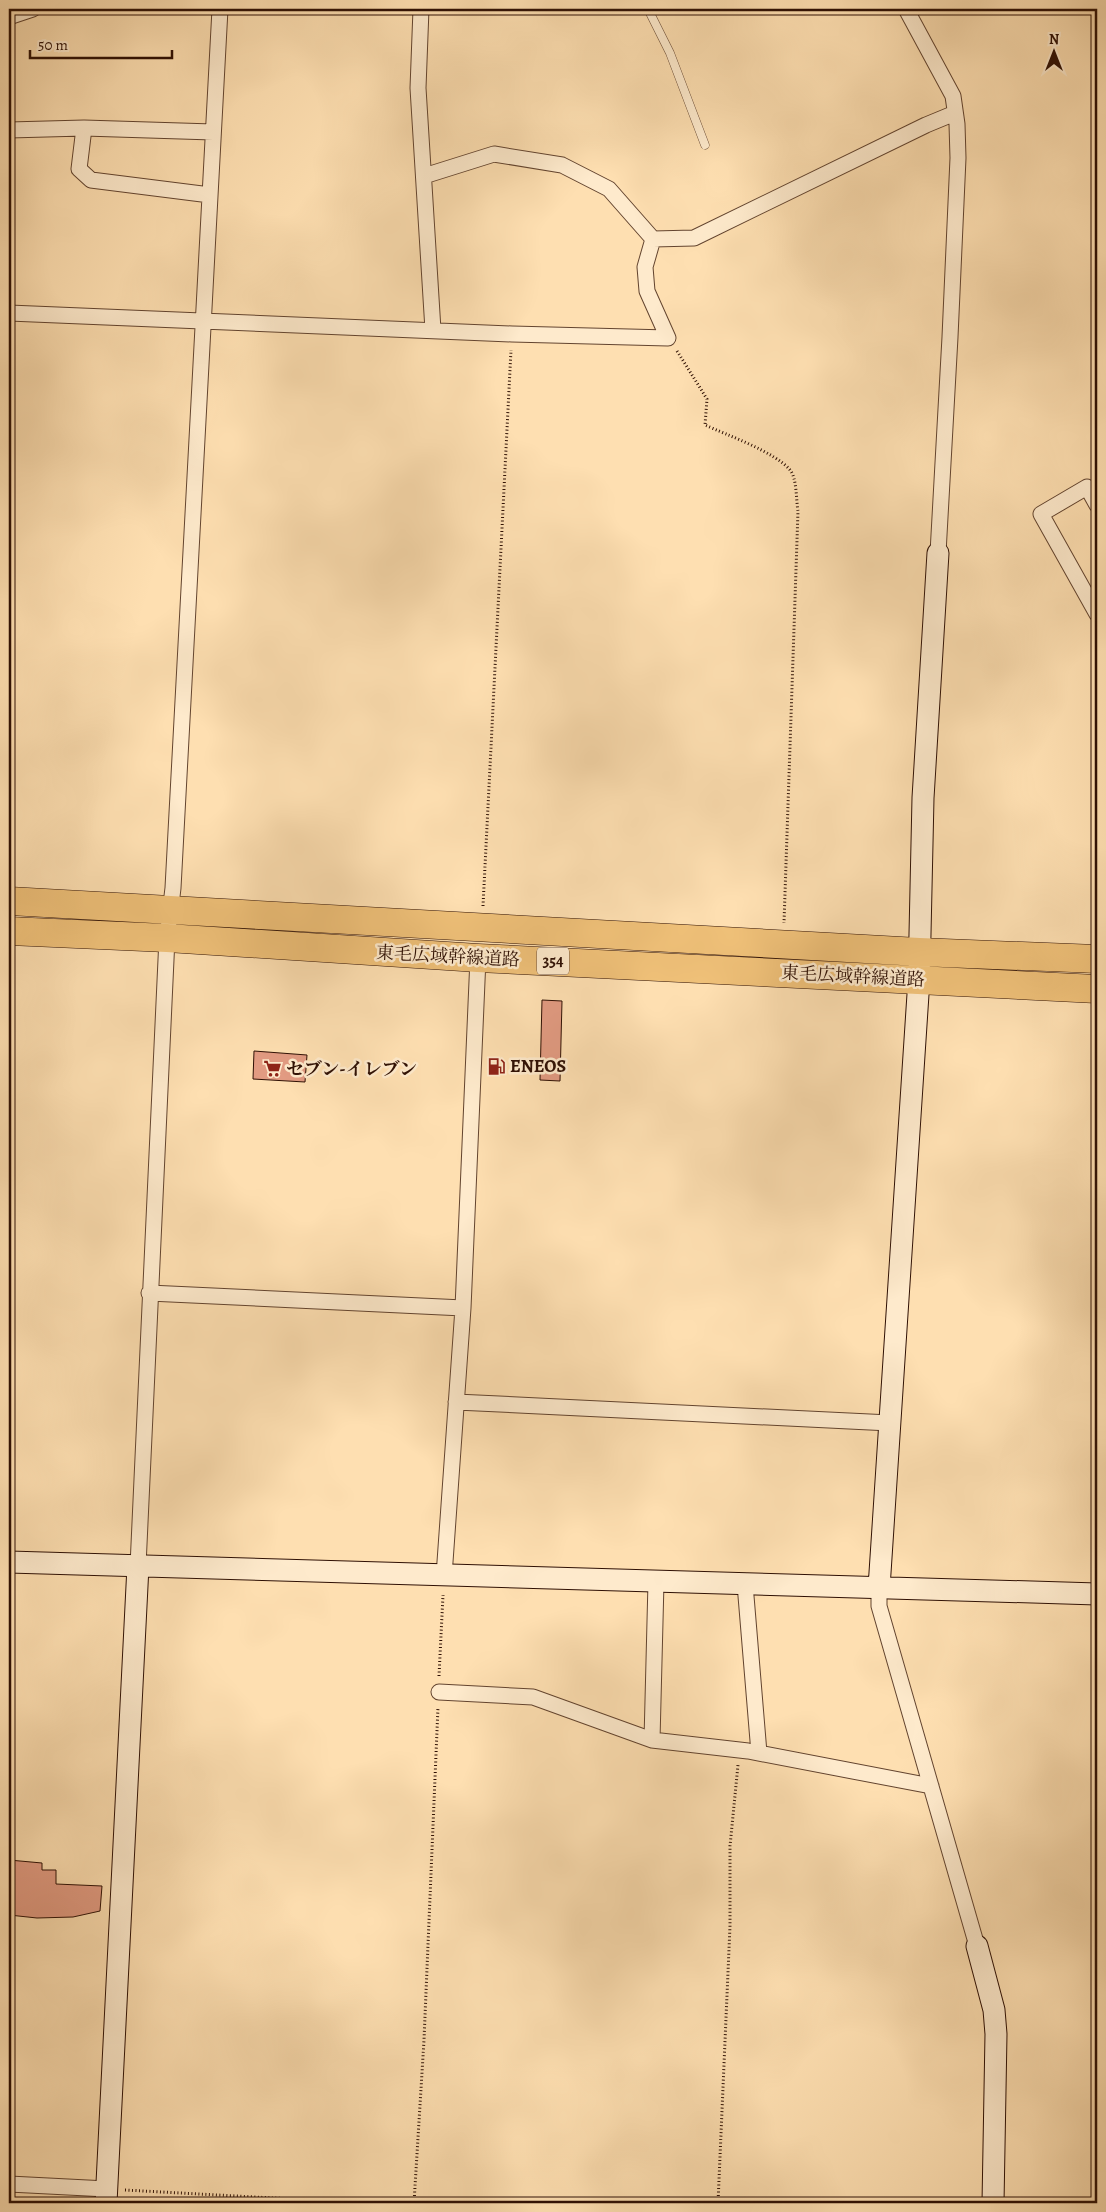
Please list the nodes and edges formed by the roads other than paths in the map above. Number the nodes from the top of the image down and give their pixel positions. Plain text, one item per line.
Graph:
1 (33, 9) edge
2 (220, 9) edge
3 (421, 9) edge
4 (648, 9) edge
5 (906, 9) edge
6 (9, 17) edge
7 (955, 113) junction
8 (84, 128) junction
9 (9, 130) edge
10 (213, 132) junction
11 (705, 144) dead end
12 (424, 176) junction
13 (210, 195) junction
14 (653, 239) junction
15 (9, 313) edge
16 (203, 321) junction
17 (432, 330) junction
18 (1097, 506) edge
19 (938, 553) joint
20 (1097, 614) edge
21 (9, 901) edge
22 (172, 910) junction
23 (9, 931) edge
24 (167, 938) junction
25 (919, 952) junction
26 (478, 958) junction
27 (1097, 959) edge
28 (919, 979) junction
29 (1097, 989) edge
30 (150, 1293) junction
31 (463, 1308) junction
32 (456, 1402) junction
33 (890, 1423) junction
34 (9, 1562) edge
35 (138, 1566) junction
36 (444, 1576) junction
37 (656, 1582) junction
38 (745, 1584) junction
39 (879, 1588) junction
40 (1097, 1594) edge
41 (439, 1692) road end
42 (652, 1740) junction
43 (759, 1753) junction
44 (931, 1786) junction
45 (977, 1946) joint
46 (9, 2184) edge
47 (107, 2196) edge
48 (994, 2203) edge

1 - 6 street
2 - 10 street
3 - 12 street
4 - 11 lane
5 - 7 street
7 - 14 street
7 - 19 street
8 - 9 street
8 - 10 street
8 - 13 street
10 - 13 street
12 - 14 street
12 - 17 street
13 - 16 street
14 - 17 street
15 - 16 street
16 - 17 street
16 - 22 street
18 - 20 street
19 - 25 street
21 - 22 highway, 東毛広域幹線道路 / 354
22 - 24 street
22 - 25 highway, 東毛広域幹線道路 / 354
23 - 24 highway, 東毛広域幹線道路 / 354
24 - 26 highway, 東毛広域幹線道路 / 354
24 - 30 street
25 - 27 highway, 東毛広域幹線道路 / 354
25 - 28 street
26 - 28 highway, 東毛広域幹線道路 / 354
26 - 31 street
28 - 29 highway, 東毛広域幹線道路 / 354
28 - 33 street
30 - 31 street
30 - 35 street
31 - 32 street
32 - 33 street
32 - 36 street
33 - 39 street
34 - 35 street
35 - 36 street
35 - 47 street
36 - 37 street
37 - 38 street
37 - 42 street
38 - 39 street
38 - 43 street
39 - 40 street
39 - 44 street
41 - 42 street
42 - 43 street
43 - 44 street
44 - 45 street
45 - 48 street
46 - 47 street

